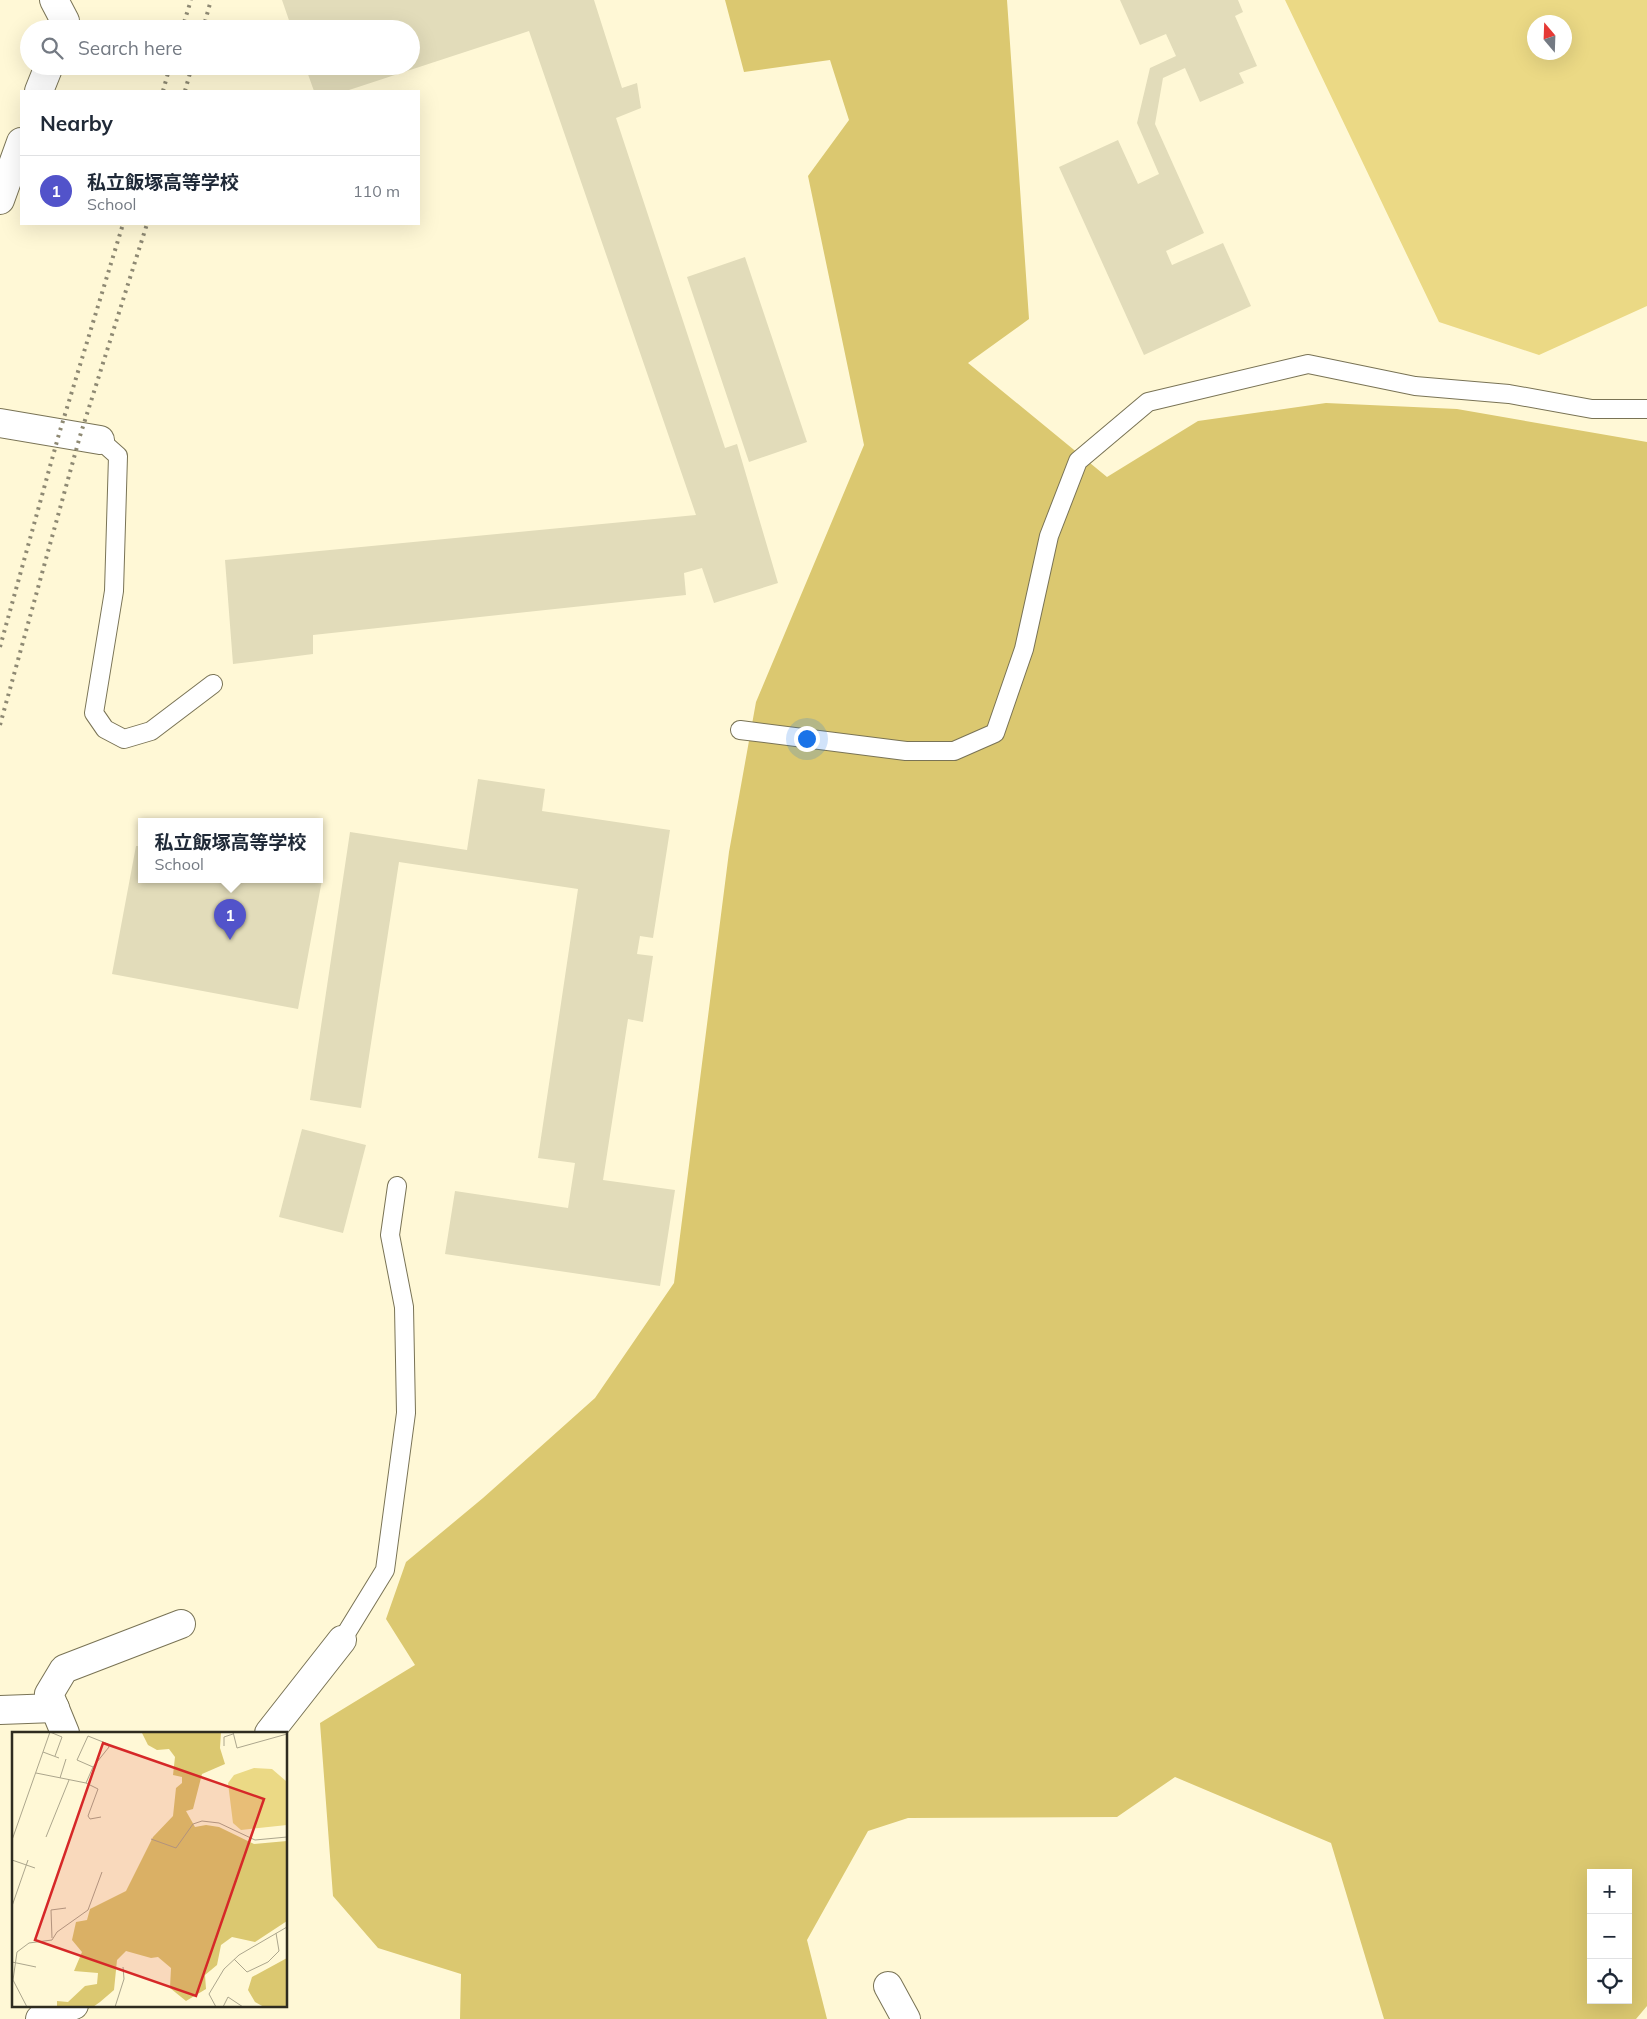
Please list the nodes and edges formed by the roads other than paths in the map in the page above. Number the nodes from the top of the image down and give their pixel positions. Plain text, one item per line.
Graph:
1 (54, 0) edge
2 (64, 20) edge
3 (45, 75) edge
4 (40, 90) edge
5 (20, 145) edge
6 (0, 200) edge
7 (1647, 409) edge
8 (0, 423) edge
9 (100, 440) joint
10 (213, 684) dead end
11 (740, 730) dead end
12 (397, 1186) dead end
13 (180, 1624) dead end
14 (342, 1640) joint
15 (54, 1708) junction
16 (0, 1710) edge
17 (65, 1732) edge
18 (270, 1732) edge
19 (888, 1986) dead end
20 (72, 2006) edge
21 (40, 2019) edge
22 (906, 2019) edge

1 - 2 street
3 - 4 street
5 - 6 street
7 - 11 lane
8 - 9 street
9 - 10 lane
12 - 14 lane
13 - 15 street
14 - 18 street
15 - 16 street
15 - 17 street
19 - 22 street
20 - 21 street

